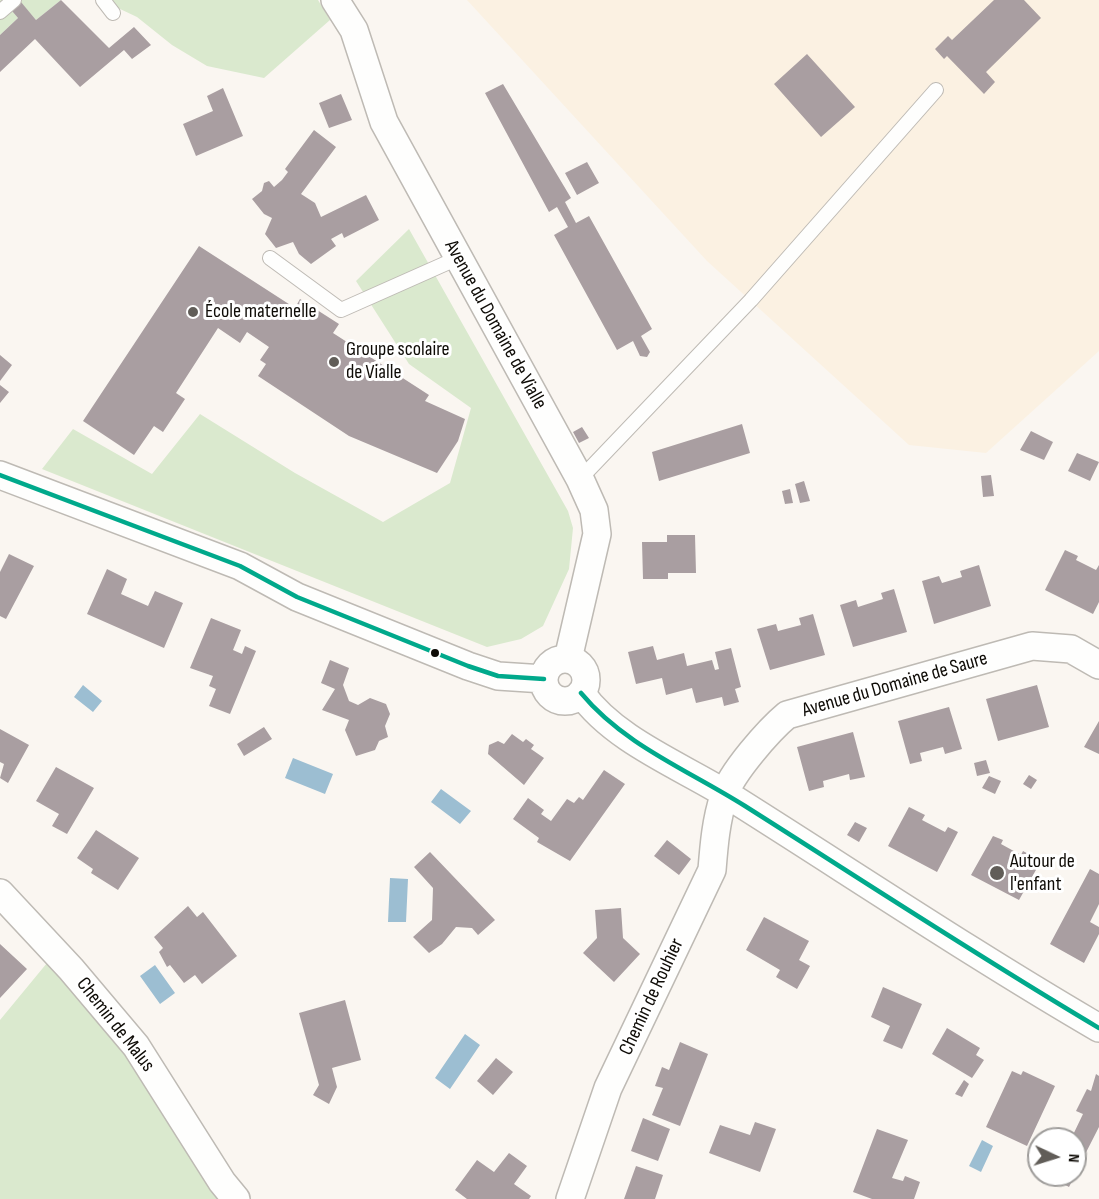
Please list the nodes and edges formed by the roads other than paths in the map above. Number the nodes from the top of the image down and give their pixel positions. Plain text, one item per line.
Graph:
1 (14, 0) edge
2 (103, 0) edge
3 (335, 0) edge
4 (0, 12) edge
5 (113, 13) dead end
6 (936, 90) dead end
7 (270, 258) dead end
8 (458, 258) junction
9 (0, 475) edge
10 (580, 478) junction
11 (568, 659) junction
12 (1099, 664) edge
13 (544, 679) junction
14 (581, 693) junction
15 (724, 793) junction
16 (0, 893) edge
17 (1099, 1028) edge
18 (236, 1199) edge
19 (570, 1199) edge

1 - 4 lane
2 - 5 lane
3 - 8 street, Avenue du Domaine de Vialle
6 - 10 lane
7 - 8 lane
8 - 10 street, Avenue du Domaine de Vialle
9 - 13 street
10 - 11 street, Avenue du Domaine de Vialle
11 - 13 street
11 - 14 street
12 - 15 street, Avenue du Domaine de Saure
13 - 14 street
14 - 15 street
15 - 17 street
15 - 19 street, Chemin de Rouhier
16 - 18 street, Chemin de Malus

